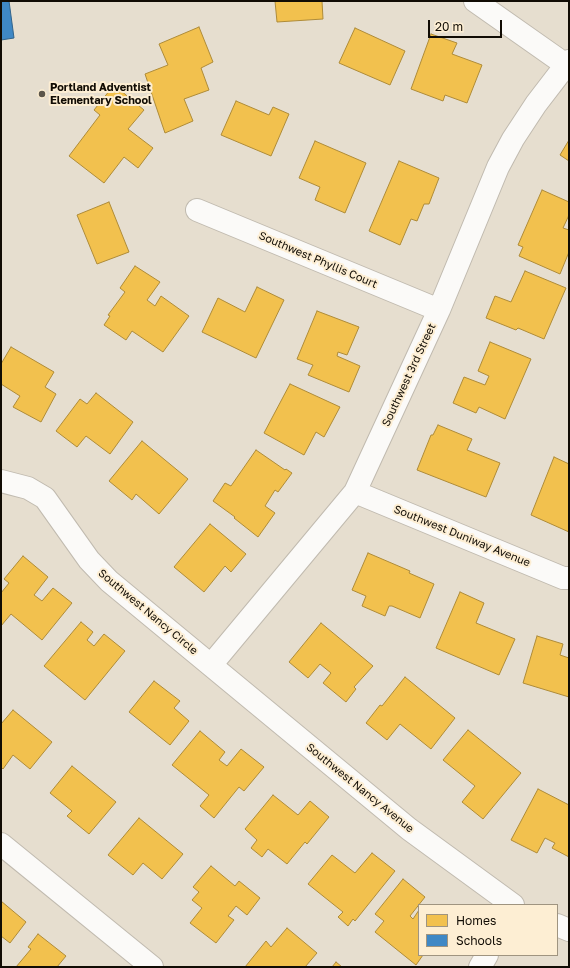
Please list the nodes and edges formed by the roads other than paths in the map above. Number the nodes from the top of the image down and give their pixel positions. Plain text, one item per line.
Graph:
1 (475, 1) edge
2 (567, 63) edge
3 (197, 210) dead end
4 (439, 310) junction
5 (1, 481) edge
6 (355, 492) junction
7 (569, 578) edge
8 (211, 665) junction
9 (1, 844) edge
10 (512, 904) edge
11 (558, 925) edge
12 (569, 930) edge
13 (486, 956) edge
14 (152, 967) edge
15 (480, 967) edge

1 - 2 street
2 - 4 street, Southwest 3rd Street
3 - 4 street, Southwest Phyllis Court
4 - 6 street, Southwest 3rd Street
5 - 8 street, Southwest Nancy Circle
6 - 7 street, Southwest Duniway Avenue
6 - 8 street, Southwest 3rd Street
8 - 10 street, Southwest Nancy Avenue
9 - 14 street
11 - 12 street
13 - 15 street

